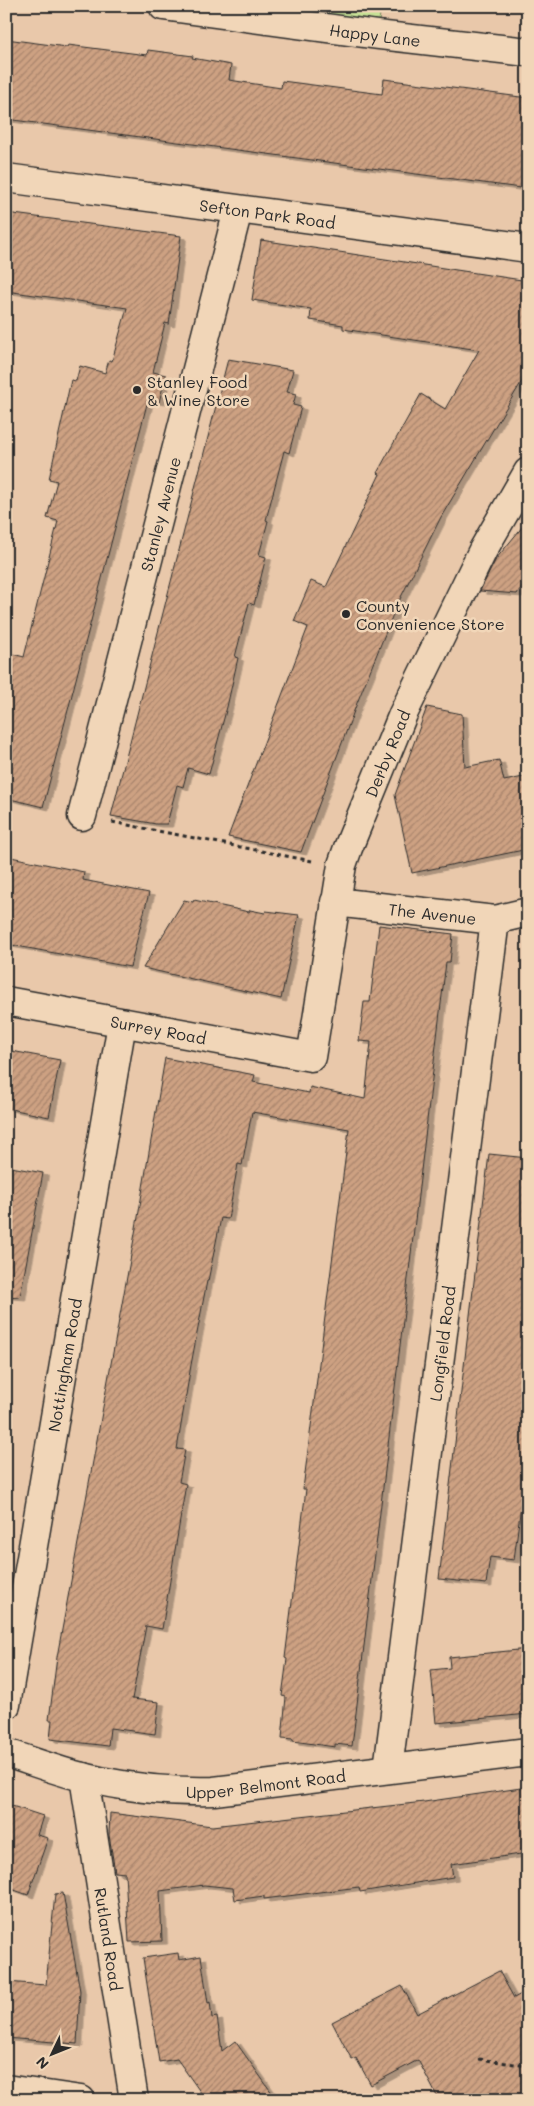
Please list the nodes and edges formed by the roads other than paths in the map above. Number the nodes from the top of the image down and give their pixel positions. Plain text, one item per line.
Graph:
1 (164, 6) edge
2 (528, 52) edge
3 (6, 178) edge
4 (238, 210) junction
5 (528, 248) edge
6 (528, 472) edge
7 (82, 816) road end
8 (336, 902) junction
9 (528, 912) edge
10 (495, 920) junction
11 (6, 1001) edge
12 (122, 1023) junction
13 (311, 1057) joint
14 (6, 1706) edge
15 (6, 1752) edge
16 (528, 1752) edge
17 (388, 1768) junction
18 (84, 1777) junction
19 (6, 2089) edge
20 (81, 2100) edge
21 (134, 2100) edge

1 - 2 street, Happy Lane
3 - 4 street, Sefton Park Road
4 - 5 street, Sefton Park Road
4 - 7 street, Stanley Avenue
6 - 8 street, Derby Road
8 - 10 street, The Avenue
8 - 13 street, Derby Road
9 - 10 street, The Avenue
10 - 17 street, Longfield Road
11 - 12 street, Surrey Road
12 - 13 street, Surrey Road
12 - 14 street, Nottingham Road
15 - 18 street, Upper Belmont Road
16 - 17 street, Upper Belmont Road
17 - 18 street, Upper Belmont Road
18 - 21 street, Rutland Road
19 - 20 street

